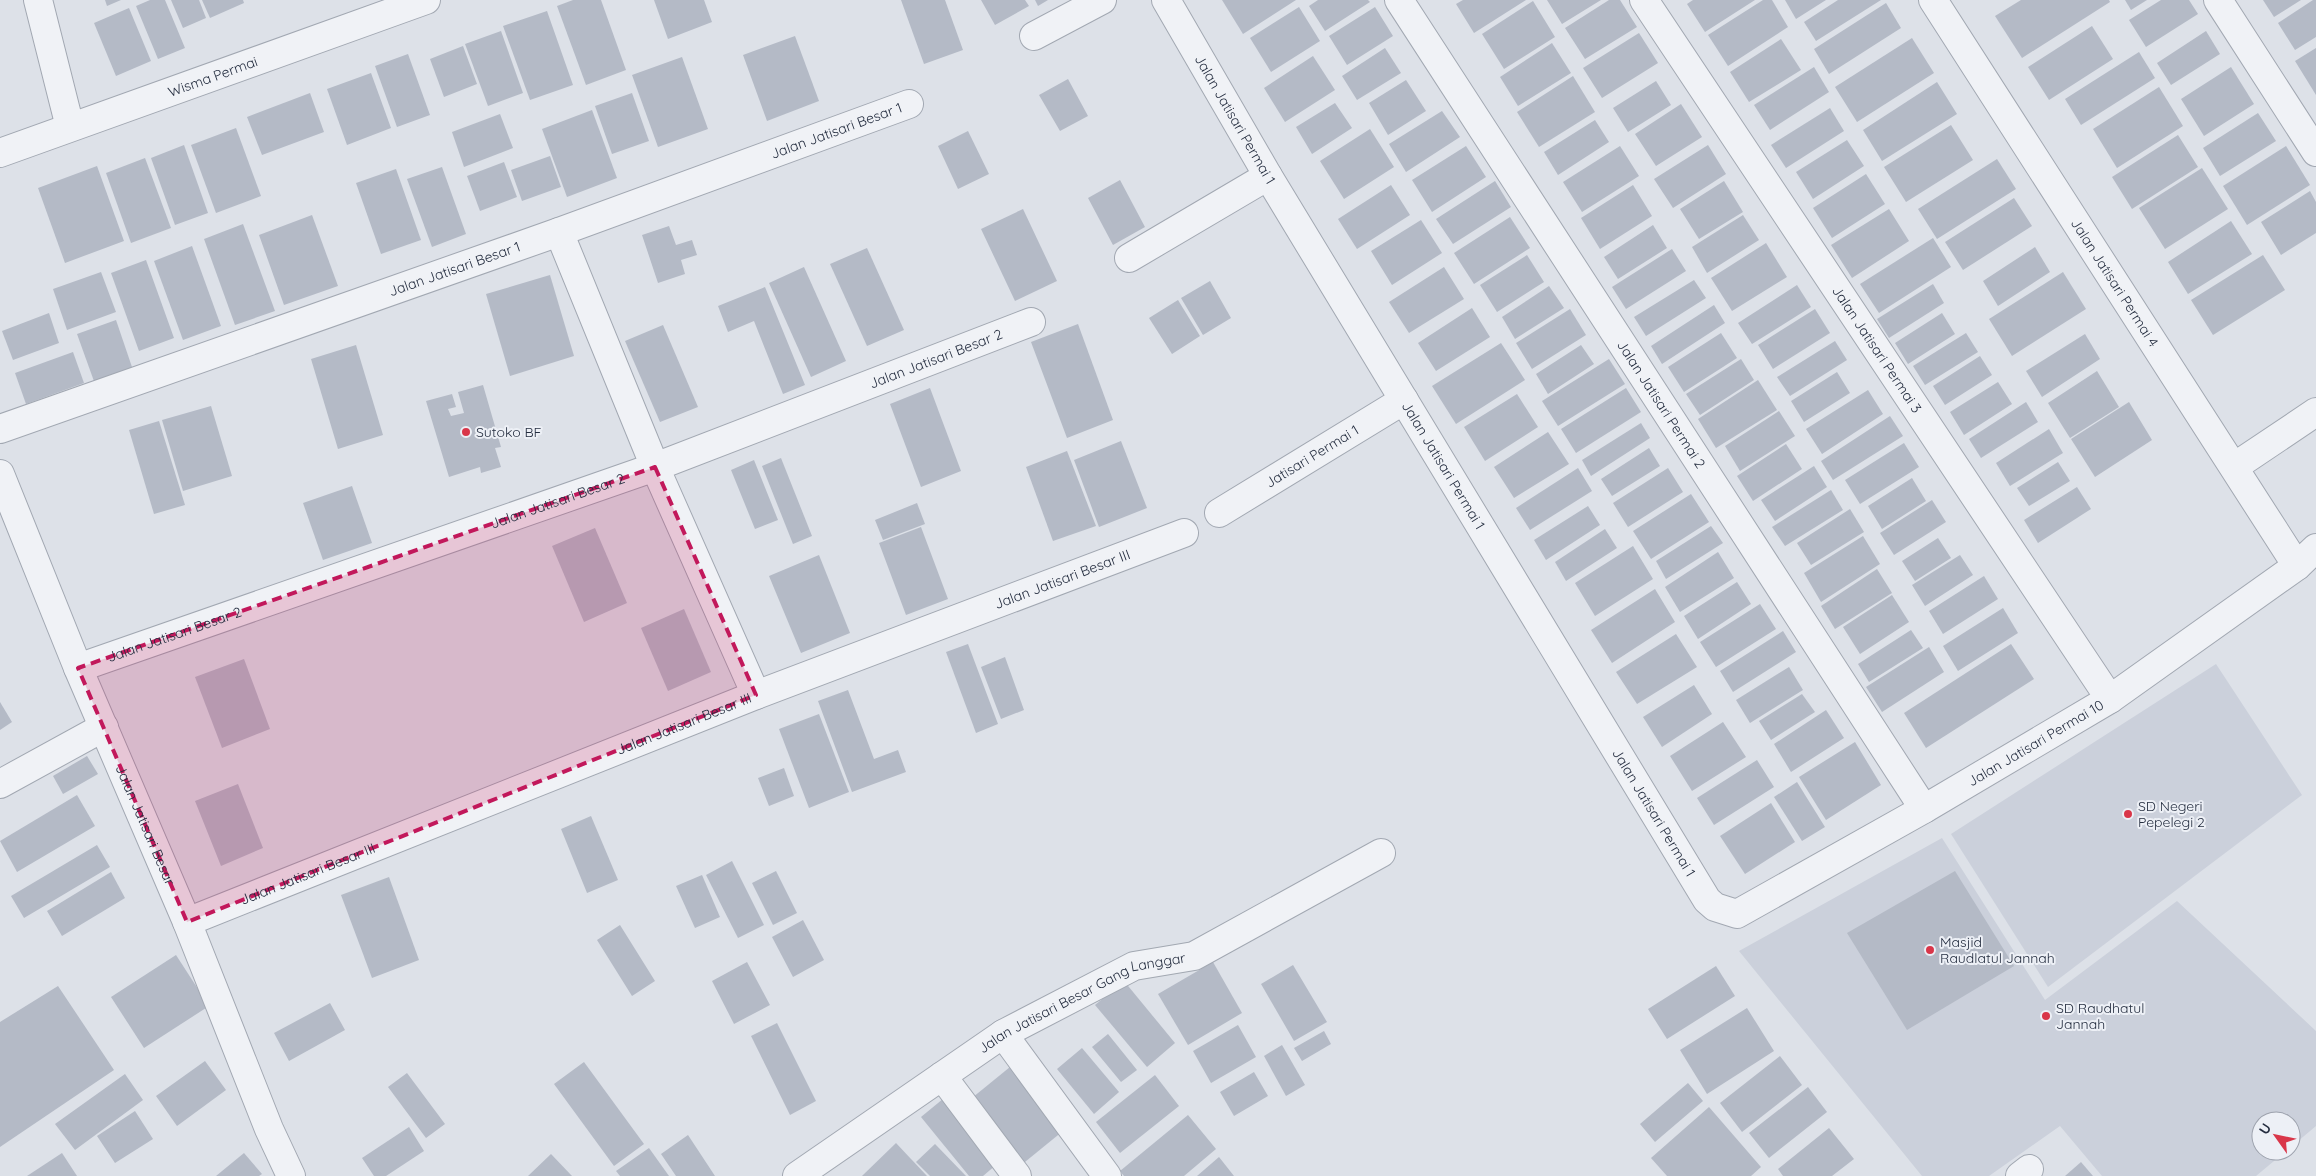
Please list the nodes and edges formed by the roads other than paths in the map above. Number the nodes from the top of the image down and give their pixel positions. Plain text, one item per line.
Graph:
1 (38, 0) edge
2 (426, 0) edge
3 (1102, 0) edge
4 (1166, 0) edge
5 (1399, 0) edge
6 (1644, 0) edge
7 (1933, 0) edge
8 (2218, 0) edge
9 (1034, 36) dead end
10 (909, 104) dead end
11 (70, 128) junction
12 (2316, 152) edge
13 (0, 153) edge
14 (1268, 176) junction
15 (559, 232) junction
16 (1129, 258) dead end
17 (1031, 322) dead end
18 (1404, 400) junction
19 (2316, 412) edge
20 (0, 429) edge
21 (655, 467) junction
22 (2234, 467) junction
23 (0, 474) edge
24 (1218, 513) dead end
25 (1184, 533) dead end
26 (2307, 557) edge
27 (78, 668) junction
28 (756, 695) junction
29 (2110, 699) junction
30 (104, 727) junction
31 (0, 784) edge
32 (1924, 809) junction
33 (1381, 853) dead end
34 (1737, 914) joint
35 (187, 922) junction
36 (1002, 1034) junction
37 (942, 1076) junction
38 (810, 1172) edge
39 (290, 1176) edge
40 (1018, 1176) edge
41 (1107, 1176) edge

1 - 11 street
2 - 11 street, Wisma Permai
3 - 9 street
4 - 14 street, Jalan Jatisari Permai 1
5 - 32 street, Jalan Jatisari Permai 2
6 - 29 street, Jalan Jatisari Permai 3
7 - 22 street, Jalan Jatisari Permai 4
8 - 12 street
10 - 15 street, Jalan Jatisari Besar 1
11 - 13 street, Wisma Permai
14 - 16 street
14 - 18 street, Jalan Jatisari Permai 1
15 - 20 street, Jalan Jatisari Besar 1
15 - 21 street
17 - 21 street, Jalan Jatisari Besar 2
18 - 24 street, Jatisari Permai 1
18 - 34 street, Jalan Jatisari Permai 1
19 - 22 street
21 - 27 street, Jalan Jatisari Besar 2
21 - 28 street
22 - 26 street, Jalan Jatisari Permai 4
23 - 27 street, Jalan Jatisari Besar
25 - 28 street, Jalan Jatisari Besar III
26 - 29 street, Jalan Jatisari Permai 10
27 - 30 street, Jalan Jatisari Besar
28 - 35 street, Jalan Jatisari Besar III
29 - 32 street, Jalan Jatisari Permai 10
30 - 31 street
30 - 35 street, Jalan Jatisari Besar
32 - 34 street, Jalan Jatisari Permai 10
33 - 36 street, Jalan Jatisari Besar Gang Langgar
35 - 39 street, Jalan Jatisari Besar
36 - 37 street, Jalan Jatisari Besar Gang Langgar
36 - 41 street
37 - 38 street, Jalan Jatisari Besar Gang Langgar
37 - 40 street

